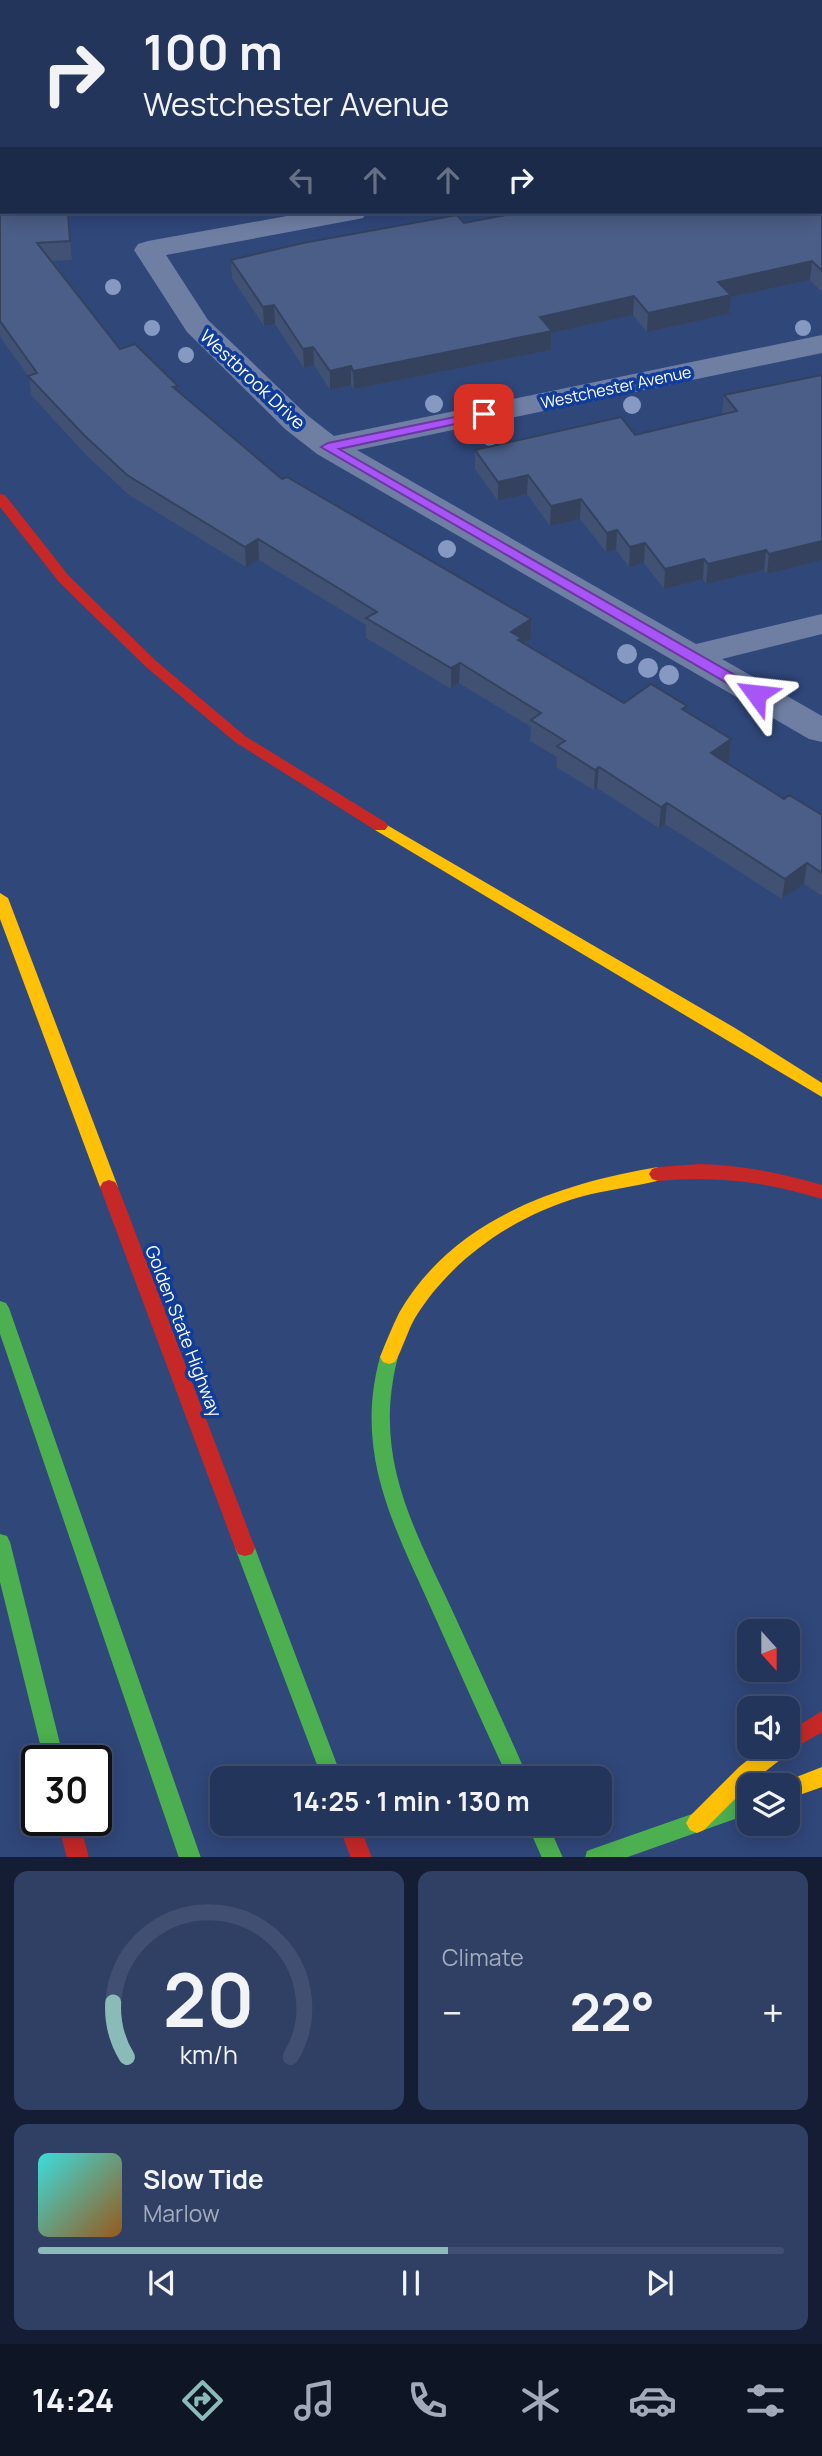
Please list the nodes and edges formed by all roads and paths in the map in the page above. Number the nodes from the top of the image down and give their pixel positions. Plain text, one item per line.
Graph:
1 (342, 214) edge
2 (822, 344) edge
3 (328, 447) junction
4 (0, 498) edge
5 (822, 624) edge
6 (690, 656) junction
7 (822, 731) edge
8 (0, 898) edge
9 (822, 1091) edge
10 (822, 1192) edge
11 (0, 1308) edge
12 (0, 1542) edge
13 (822, 1720) edge
14 (800, 1734) edge
15 (50, 1745) edge
16 (765, 1759) edge
17 (327, 1766) edge
18 (513, 1766) edge
19 (822, 1777) edge
20 (800, 1785) edge
21 (737, 1808) edge
22 (691, 1825) junction
23 (72, 1836) edge
24 (354, 1836) edge
25 (543, 1836) edge
26 (78, 1857) edge
27 (190, 1857) edge
28 (362, 1857) edge
29 (553, 1857) edge
30 (595, 1857) edge

1 - 3 street, Westbrook Drive
2 - 3 street, Westchester Avenue
3 - 6 street, Westbrook Drive
4 - 9 main road
5 - 6 street
6 - 7 street, Westbrook Drive
8 - 17 main road, Golden State Highway
10 - 18 main road
11 - 27 main road
12 - 15 main road
13 - 14 main road
16 - 22 main road
19 - 20 main road
21 - 22 main road
22 - 30 main road
23 - 26 main road
24 - 28 main road
25 - 29 main road

